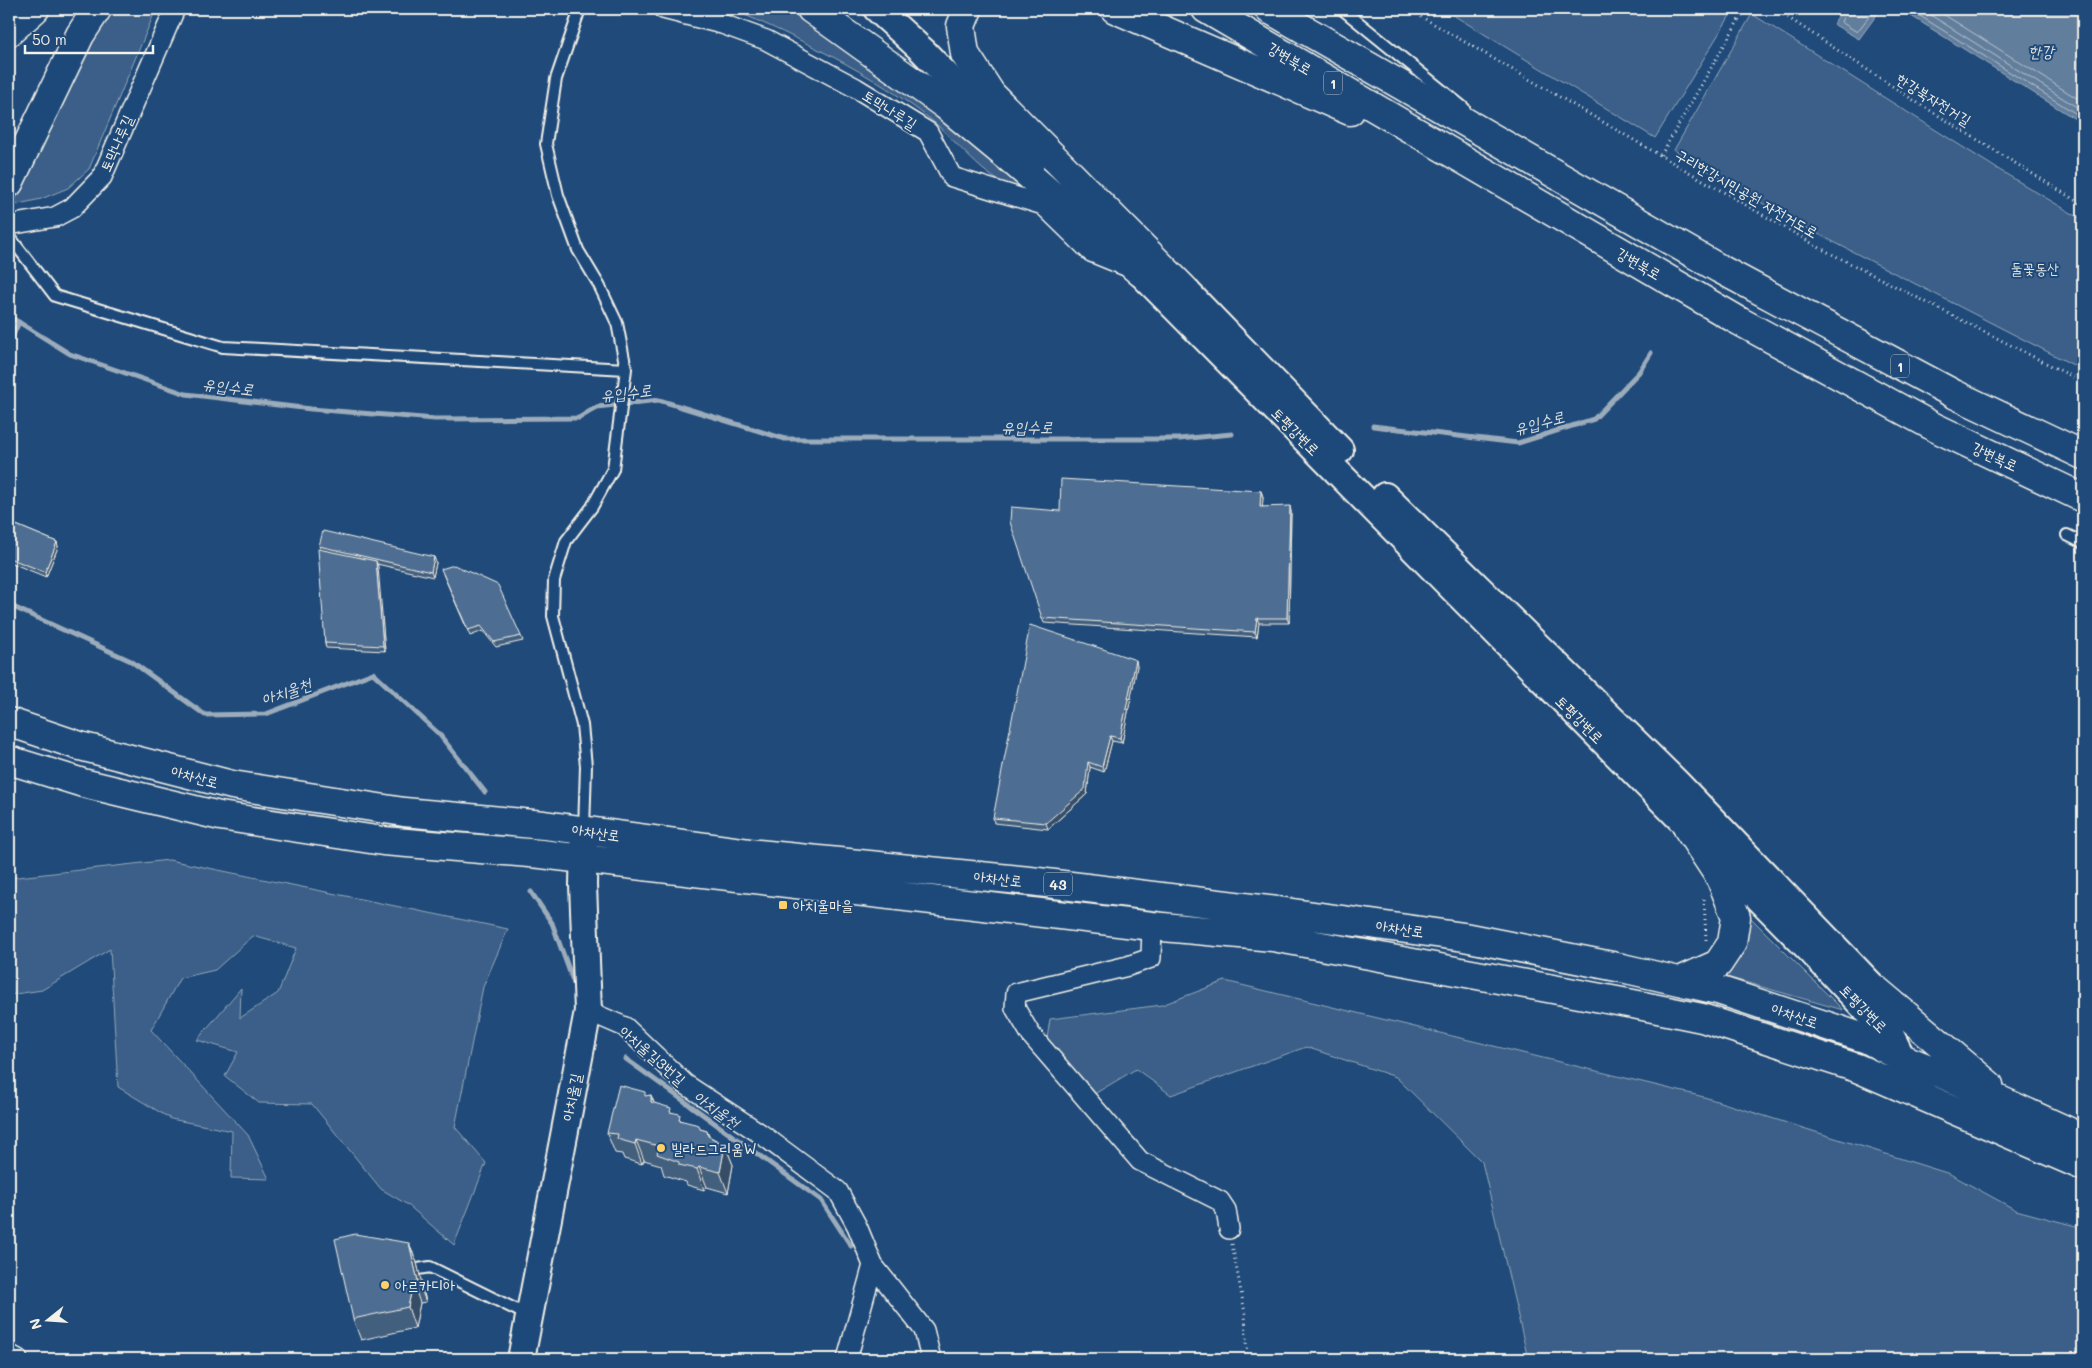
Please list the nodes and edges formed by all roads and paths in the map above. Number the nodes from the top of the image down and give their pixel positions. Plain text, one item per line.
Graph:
1 (15, 9) edge
2 (35, 9) edge
3 (97, 9) edge
4 (174, 9) edge
5 (580, 9) edge
6 (663, 9) edge
7 (811, 9) edge
8 (877, 9) edge
9 (968, 9) edge
10 (1115, 9) edge
11 (1206, 9) edge
12 (1269, 9) edge
13 (1342, 9) edge
14 (1408, 9) edge
15 (1746, 9) edge
16 (1775, 9) edge
17 (9, 21) edge
18 (82, 22) edge
19 (9, 32) edge
20 (1511, 146) junction
21 (1661, 155) junction
22 (1459, 158) junction
23 (9, 183) edge
24 (2083, 205) edge
25 (9, 225) edge
26 (9, 236) edge
27 (1140, 272) junction
28 (1186, 290) junction
29 (626, 372) junction
30 (2083, 382) edge
31 (2083, 455) edge
32 (2083, 498) edge
33 (2068, 536) dead end
34 (2083, 543) edge
35 (9, 722) edge
36 (9, 760) edge
37 (1688, 829) junction
38 (584, 831) junction
39 (584, 859) junction
40 (1152, 926) junction
41 (1680, 981) junction
42 (1875, 989) junction
43 (588, 1011) junction
44 (1902, 1058) junction
45 (1894, 1085) junction
46 (2015, 1107) junction
47 (2083, 1138) edge
48 (2083, 1166) edge
49 (1229, 1228) joint
50 (873, 1265) junction
51 (418, 1269) dead end
52 (530, 1316) junction
53 (9, 1354) edge
54 (18, 1359) edge
55 (521, 1359) edge
56 (847, 1359) edge
57 (931, 1359) edge
58 (1247, 1359) edge

1 - 17 street
2 - 19 main road
3 - 18 main road
4 - 25 street, 토막나루길
5 - 29 lane
6 - 27 street, 토막나루길
7 - 27 main road
8 - 27 street, 토평강변로
9 - 28 main road
10 - 22 main road
11 - 22 main road, 강변북로 / 1
12 - 20 main road, 강변북로 / 1
13 - 20 lane
14 - 21 path, 구리한강시민공원 자전거도로
15 - 21 path
16 - 24 path, 한강북자전거길
18 - 23 main road
20 - 31 main road, 강변북로 / 1
21 - 30 path, 구리한강시민공원 자전거도로
22 - 32 main road, 강변북로 / 1
26 - 29 lane
27 - 28 street
27 - 37 street, 토평강변로
28 - 42 street, 토평강변로
29 - 38 lane
33 - 34 lane
35 - 38 main road, 아차산로 / 43
36 - 39 main road, 아차산로 / 43
37 - 41 main road
37 - 44 street, 토평강변로
38 - 39 street, 아치울길
38 - 41 main road, 아차산로 / 43
39 - 40 main road, 아차산로 / 43
39 - 43 street, 아치울길
40 - 45 main road, 아차산로 / 43
40 - 49 street
41 - 44 main road, 아차산로 / 43
42 - 44 street, 토평강변로
42 - 46 main road
43 - 50 street, 아치울길3번길
43 - 52 street, 아치울길
44 - 45 street
44 - 46 main road, 아차산로 / 43
45 - 48 main road, 아차산로 / 43
46 - 47 main road, 아차산로 / 43
49 - 58 path
50 - 56 street
50 - 57 street, 아치울길3번길
51 - 52 lane
52 - 55 street, 아치울길
53 - 54 street

